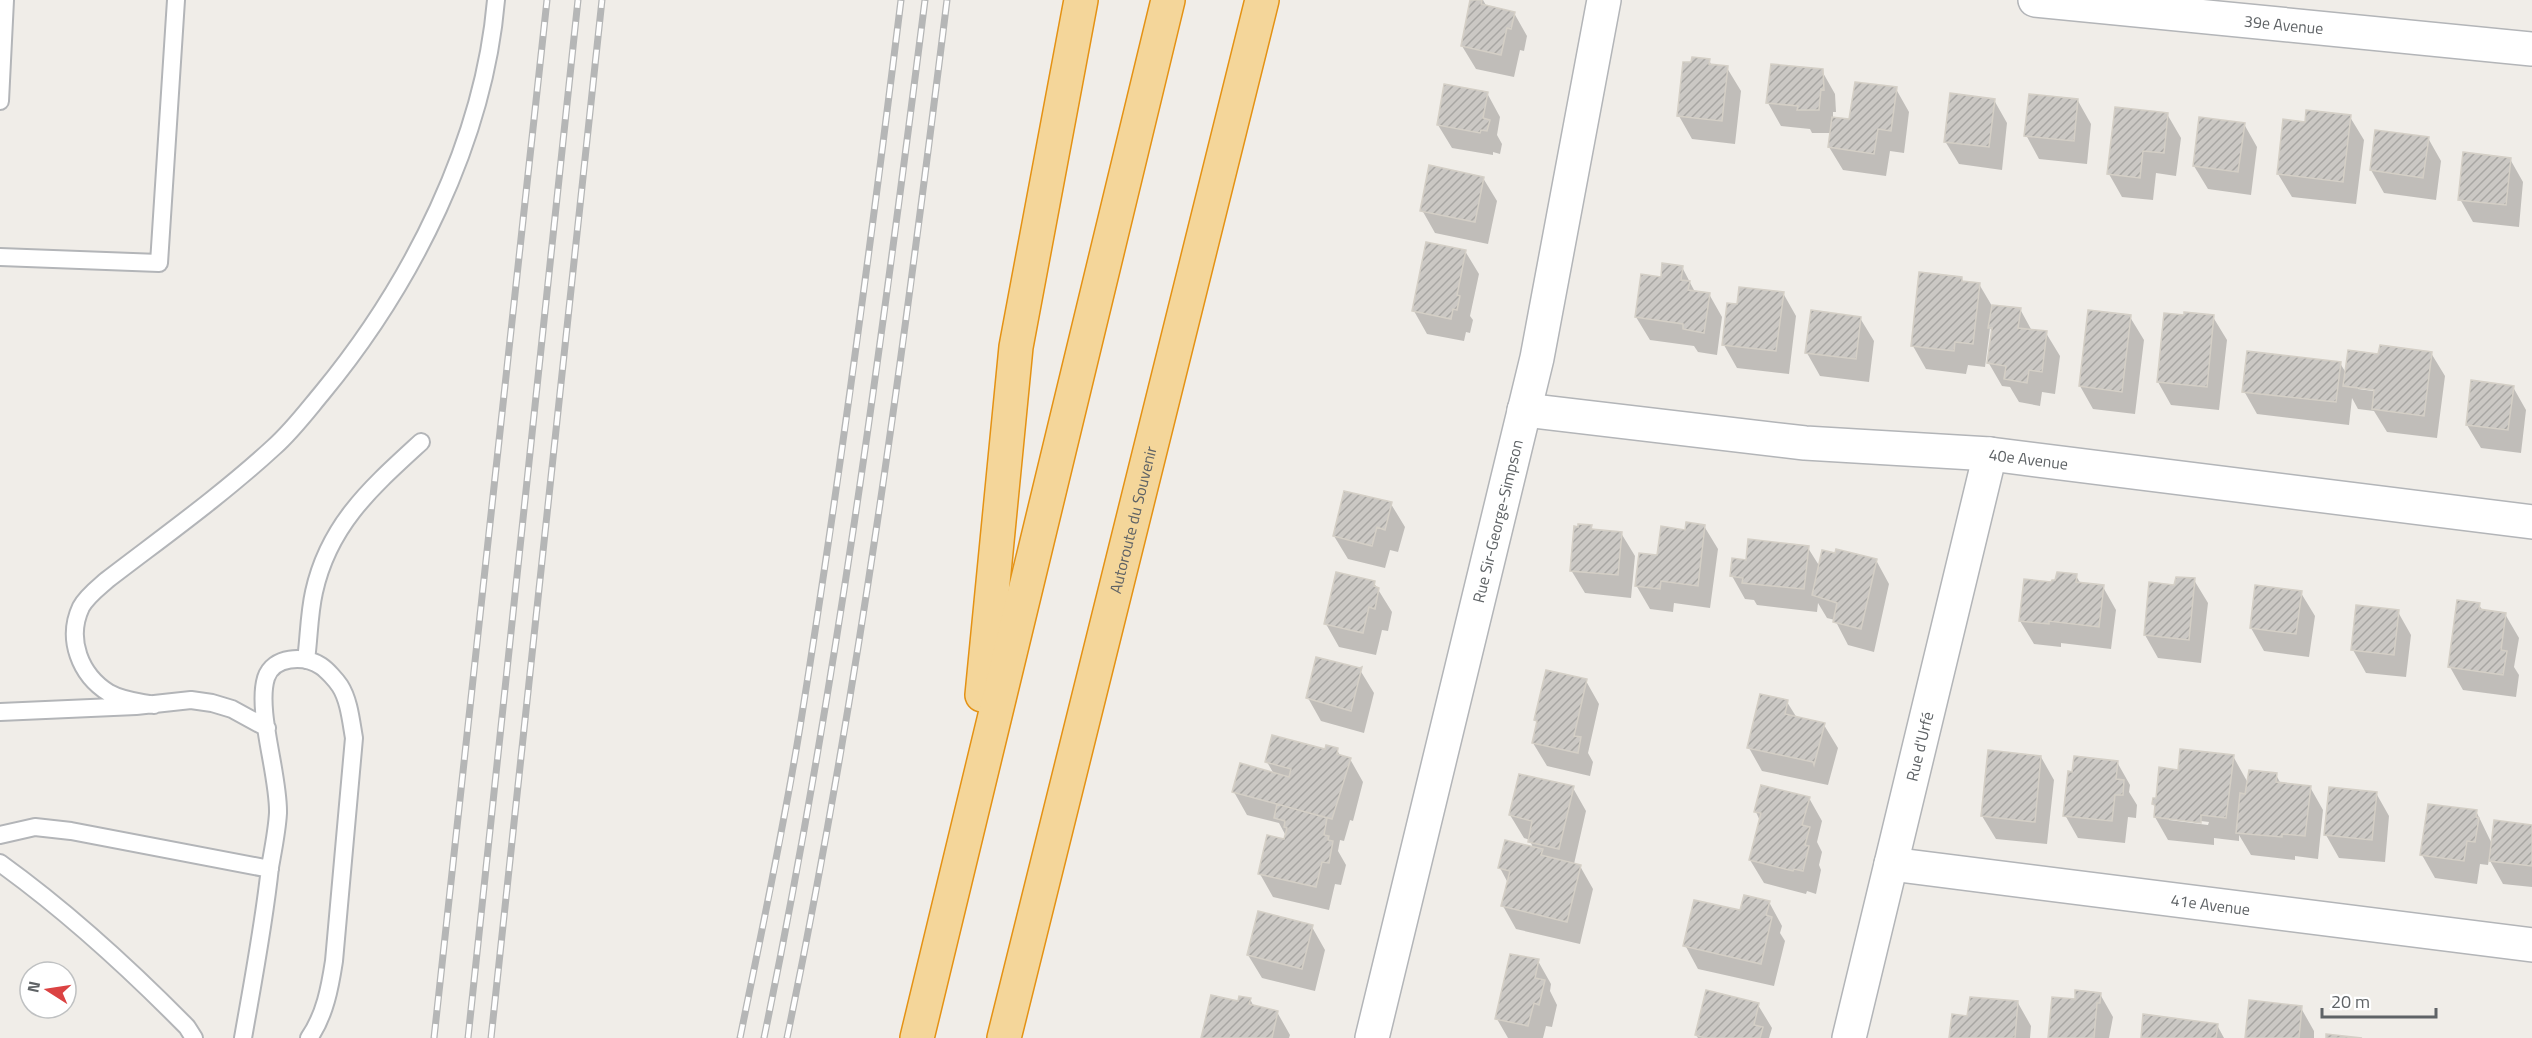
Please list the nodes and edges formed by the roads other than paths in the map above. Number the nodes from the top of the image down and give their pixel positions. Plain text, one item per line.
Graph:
1 (5, 0) edge
2 (176, 0) edge
3 (496, 0) edge
4 (1081, 0) edge
5 (1168, 0) edge
6 (1262, 0) edge
7 (1604, 0) edge
8 (2035, 0) edge
9 (2532, 49) edge
10 (0, 101) edge
11 (0, 257) edge
12 (1524, 410) junction
13 (421, 442) dead end
14 (1990, 454) junction
15 (2532, 522) edge
16 (306, 660) junction
17 (154, 705) junction
18 (0, 712) edge
19 (267, 728) junction
20 (971, 813) junction
21 (0, 835) edge
22 (0, 863) edge
23 (1891, 864) junction
24 (270, 870) junction
25 (2532, 945) edge
26 (194, 1038) edge
27 (243, 1038) edge
28 (309, 1038) edge
29 (917, 1038) edge
30 (1004, 1038) edge
31 (1372, 1038) edge
32 (1849, 1038) edge

1 - 10 lane
2 - 11 lane
3 - 17 lane
4 - 20 highway
5 - 20 highway
6 - 30 highway, Autoroute du Souvenir
7 - 12 street, Rue Sir-George-Simpson
8 - 9 street, 39e Avenue
12 - 14 street, 40e Avenue
12 - 31 street, Rue Sir-George-Simpson
13 - 16 lane
14 - 15 street, 40e Avenue
14 - 23 street, Rue d'Urfé
16 - 19 lane
16 - 28 lane
17 - 18 lane
17 - 19 lane
19 - 24 lane
20 - 29 highway
21 - 24 lane
22 - 26 lane
23 - 25 street, 41e Avenue
23 - 32 street, Rue d'Urfé
24 - 27 lane

